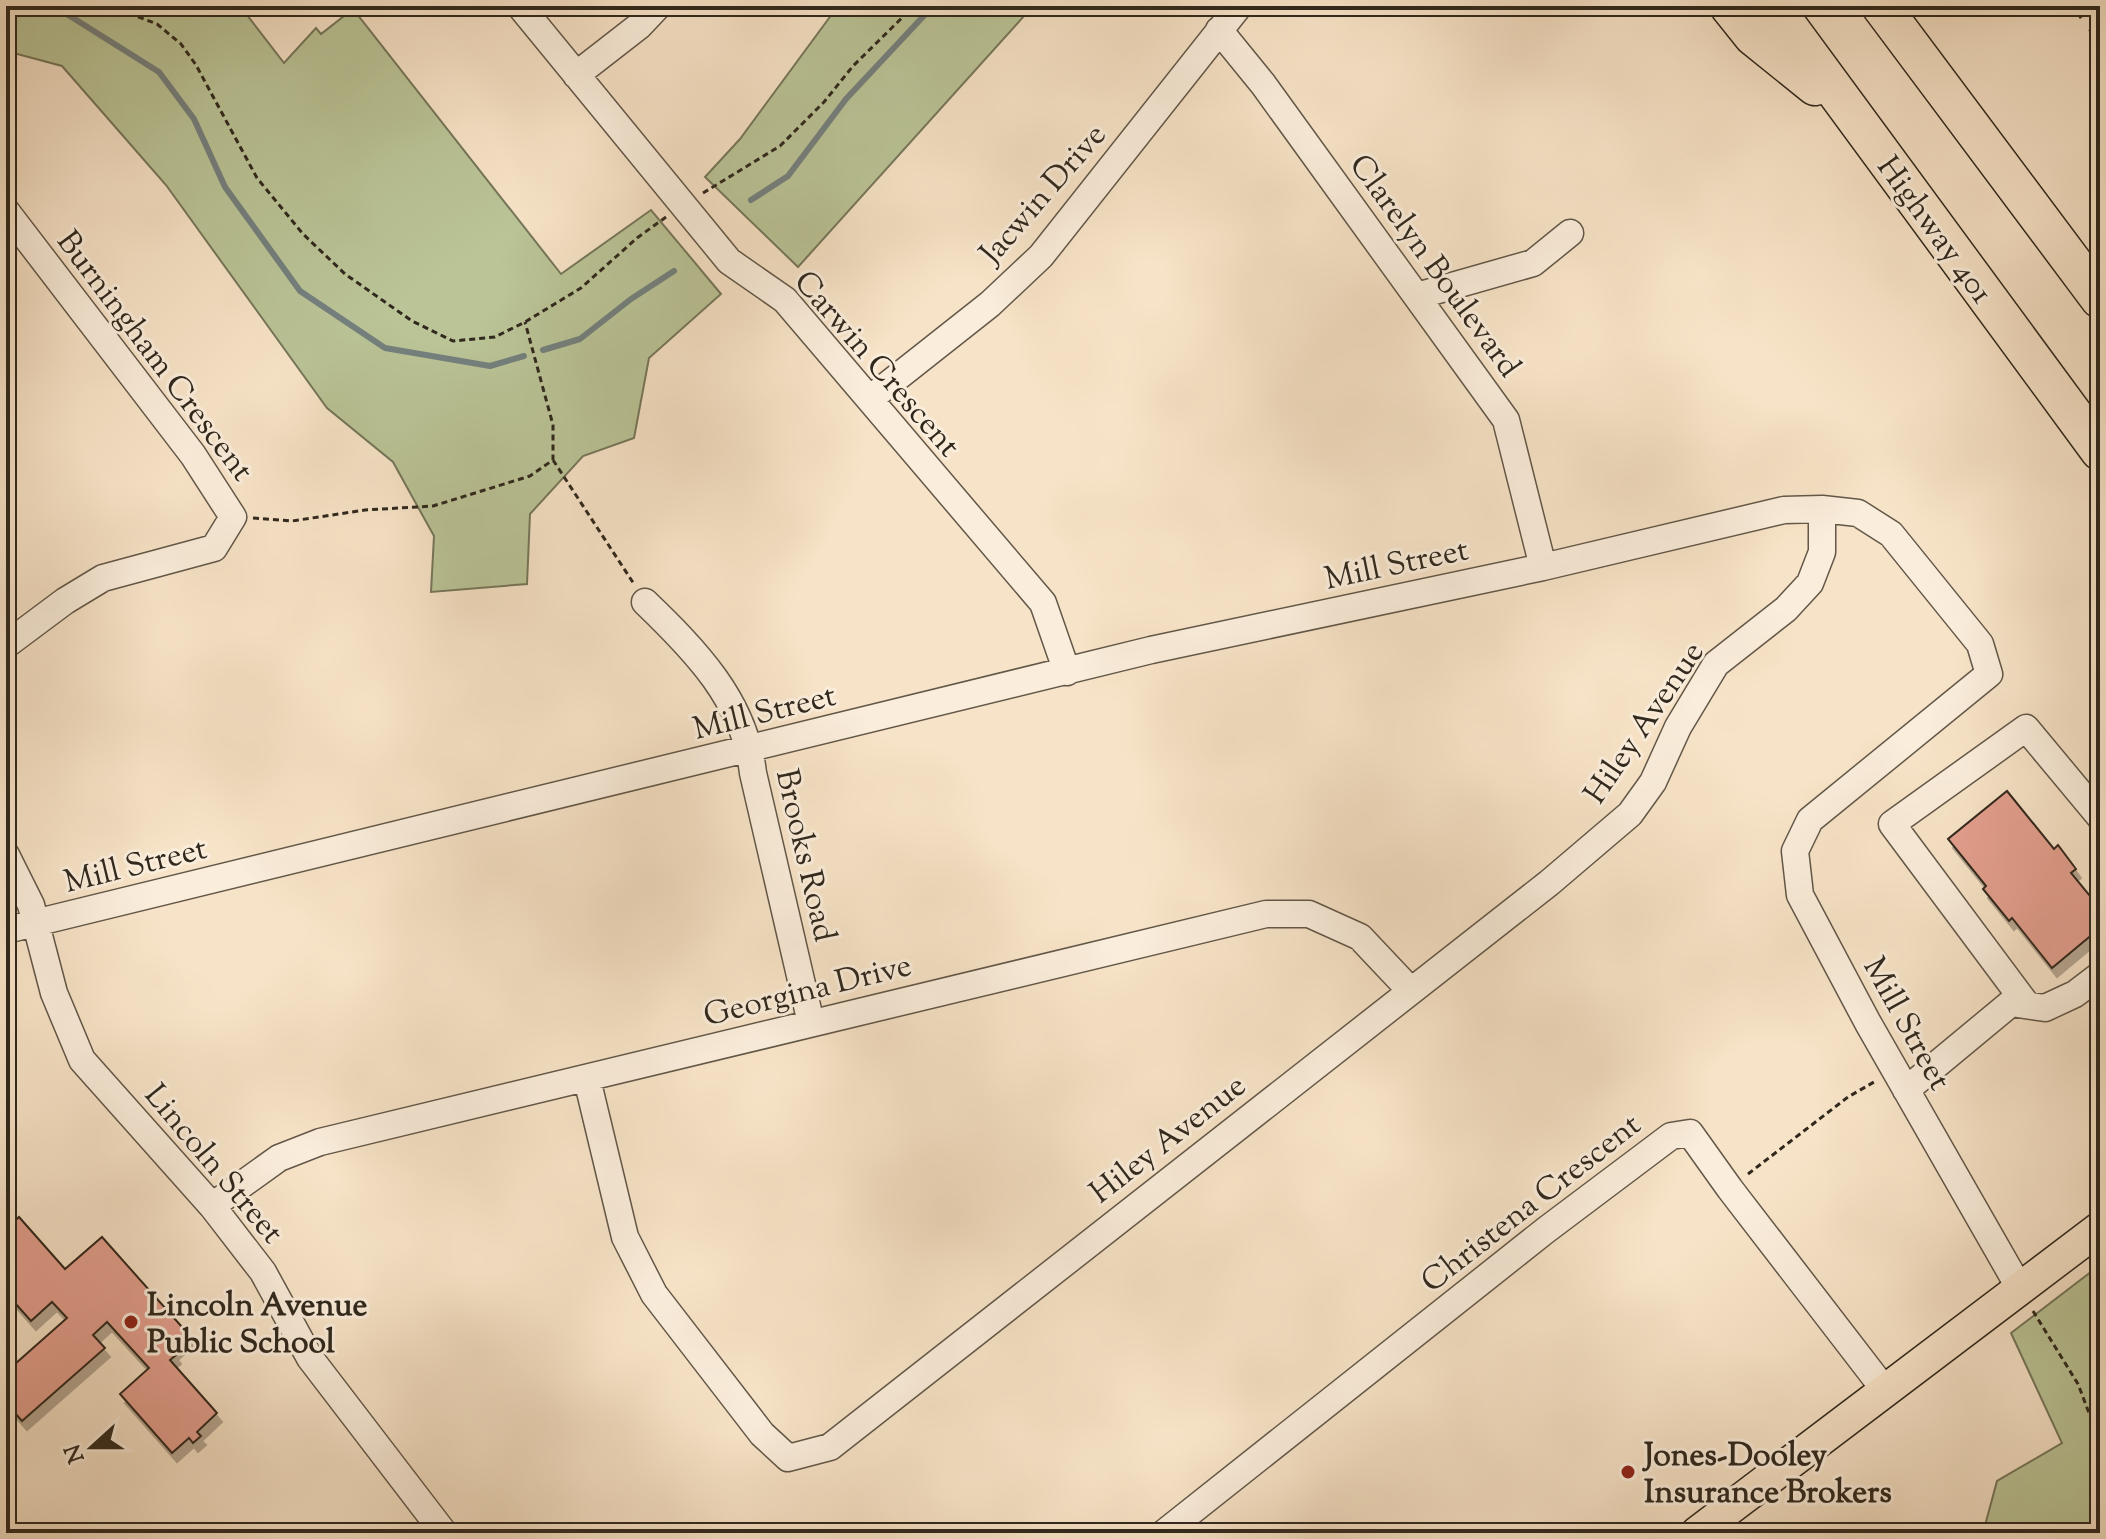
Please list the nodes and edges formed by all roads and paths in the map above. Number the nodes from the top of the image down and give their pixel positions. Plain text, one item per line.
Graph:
1 (110, 6) edge
2 (520, 6) edge
3 (658, 6) edge
4 (914, 6) edge
5 (1239, 6) edge
6 (1729, 6) edge
7 (1773, 6) edge
8 (1881, 6) edge
9 (1219, 30) junction
10 (576, 75) junction
11 (1856, 120) junction
12 (682, 206) junction
13 (6, 211) edge
14 (1570, 233) dead end
15 (1417, 296) junction
16 (2100, 299) edge
17 (525, 322) junction
18 (871, 398) junction
19 (2100, 451) edge
20 (553, 460) junction
21 (1822, 509) junction
22 (233, 517) junction
23 (1543, 567) junction
24 (645, 602) joint
25 (6, 645) edge
26 (1067, 672) junction
27 (750, 750) junction
28 (2100, 817) edge
29 (6, 855) edge
30 (36, 923) junction
31 (6, 930) edge
32 (2100, 975) edge
33 (1410, 990) junction
34 (2027, 1005) junction
35 (811, 1023) junction
36 (587, 1079) junction
37 (1900, 1080) junction
38 (1730, 1189) junction
39 (212, 1206) junction
40 (2100, 1228) edge
41 (2025, 1296) junction
42 (1884, 1389) junction
43 (2100, 1442) edge
44 (444, 1533) edge
45 (1164, 1533) edge
46 (1697, 1533) edge

1 - 17 path
2 - 10 street, Carwin Crescent
3 - 10 street
4 - 12 path
5 - 9 street, Jacwin Drive
6 - 11 highway
7 - 11 highway, Highway 401
8 - 16 highway
9 - 15 street, Clarelyn Boulevard
9 - 18 street, Jacwin Drive
10 - 12 street, Carwin Crescent
11 - 19 highway, Highway 401
12 - 17 path
12 - 18 street, Carwin Crescent
13 - 22 street, Burningham Crescent
14 - 15 street
15 - 23 street, Clarelyn Boulevard
17 - 20 path
18 - 26 street, Carwin Crescent
20 - 22 path
20 - 24 path
21 - 23 street, Mill Street
21 - 33 street, Hiley Avenue
21 - 37 street, Mill Street
22 - 25 street, Burningham Crescent
23 - 26 street, Mill Street
24 - 27 street, Brooks Road
26 - 27 street, Mill Street
27 - 30 street, Mill Street
27 - 35 street, Brooks Road
28 - 34 street
29 - 30 street, Lincoln Street
30 - 31 street, Mill Street
30 - 39 street, Lincoln Street
32 - 34 street
33 - 35 street, Georgina Drive
33 - 36 street, Hiley Avenue
34 - 37 street
35 - 36 street, Georgina Drive
36 - 39 street, Georgina Drive
37 - 38 path
37 - 41 street, Mill Street
38 - 42 street, Christena Crescent
38 - 45 street, Christena Crescent
39 - 44 street, Lincoln Street
40 - 41 main road
41 - 42 main road
41 - 43 path
42 - 46 main road

